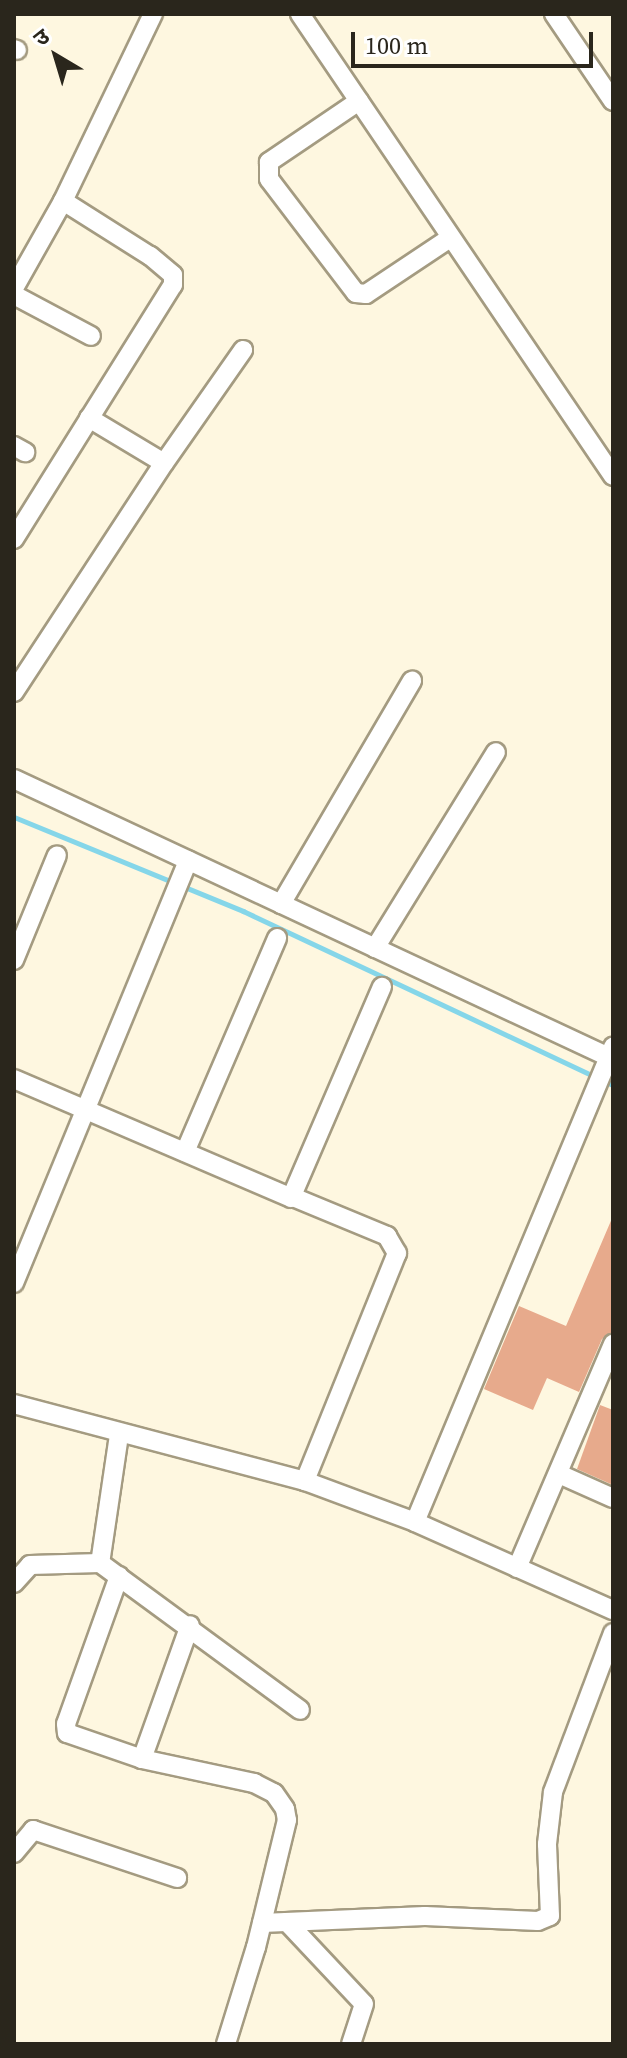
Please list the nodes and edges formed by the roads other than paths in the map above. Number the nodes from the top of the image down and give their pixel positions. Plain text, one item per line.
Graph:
1 (153, 14) edge
2 (300, 14) edge
3 (554, 14) edge
4 (359, 101) junction
5 (613, 101) edge
6 (63, 201) junction
7 (450, 238) junction
8 (14, 288) edge
9 (14, 295) edge
10 (91, 336) dead end
11 (243, 350) dead end
12 (89, 418) junction
13 (164, 463) junction
14 (613, 476) edge
15 (14, 539) edge
16 (412, 681) dead end
17 (14, 692) edge
18 (496, 752) dead end
19 (14, 779) edge
20 (57, 855) dead end
21 (185, 866) junction
22 (281, 904) junction
23 (277, 938) dead end
24 (375, 948) junction
25 (14, 960) edge
26 (382, 987) dead end
27 (607, 1062) edge
28 (14, 1079) edge
29 (85, 1107) junction
30 (185, 1152) junction
31 (293, 1197) junction
32 (14, 1283) edge
33 (613, 1344) edge
34 (14, 1404) edge
35 (119, 1435) junction
36 (559, 1474) junction
37 (305, 1481) junction
38 (613, 1498) edge
39 (415, 1522) junction
40 (100, 1563) junction
41 (517, 1568) junction
42 (119, 1576) junction
43 (15, 1578) edge
44 (613, 1610) edge
45 (190, 1625) junction
46 (613, 1633) edge
47 (300, 1710) dead end
48 (142, 1759) junction
49 (14, 1853) edge
50 (177, 1878) dead end
51 (287, 1922) junction
52 (262, 1923) junction
53 (226, 2044) edge
54 (351, 2044) edge

1 - 6 street
2 - 4 street
3 - 5 street
4 - 7 street
4 - 7 street
6 - 8 street
6 - 12 street
7 - 14 street
9 - 10 street
11 - 13 street
12 - 13 street
12 - 15 street
13 - 17 street
16 - 22 street
18 - 24 street
19 - 21 street
20 - 25 street
21 - 22 street
21 - 29 street
22 - 24 street
23 - 30 street
24 - 27 street
26 - 31 street
27 - 39 street
28 - 29 street
29 - 30 street
29 - 32 street
30 - 31 street
31 - 37 street
33 - 36 street
34 - 35 street
35 - 37 street
35 - 40 street
36 - 38 street
36 - 41 street
37 - 39 street
39 - 41 street
40 - 42 street
40 - 43 street
41 - 44 street
42 - 45 street
42 - 48 street
45 - 47 street
45 - 48 street
46 - 51 street
48 - 52 street
49 - 50 street
51 - 52 street
51 - 54 street
52 - 53 street

